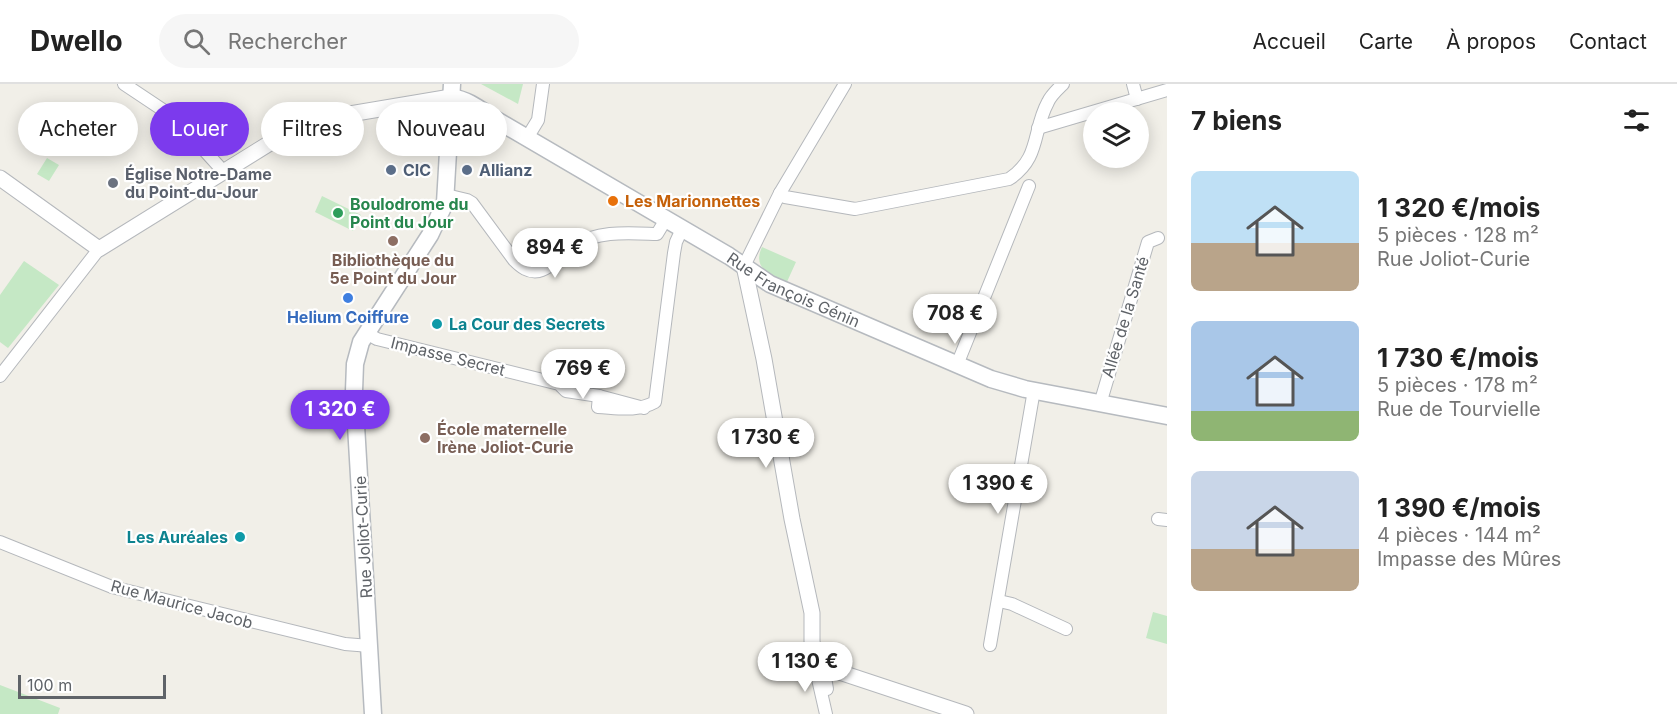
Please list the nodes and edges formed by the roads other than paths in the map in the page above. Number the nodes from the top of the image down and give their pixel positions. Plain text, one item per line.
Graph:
1 (124, 84) edge
2 (543, 84) edge
3 (845, 84) edge
4 (1063, 84) edge
5 (1133, 84) edge
6 (1167, 90) edge
7 (451, 91) edge
8 (1137, 99) junction
9 (1038, 128) junction
10 (527, 138) junction
11 (224, 172) junction
12 (0, 178) edge
13 (1029, 186) dead end
14 (780, 194) junction
15 (446, 195) junction
16 (666, 219) junction
17 (657, 234) junction
18 (680, 235) junction
19 (1158, 238) dead end
20 (99, 249) junction
21 (744, 266) junction
22 (366, 333) junction
23 (957, 364) junction
24 (0, 375) edge
25 (1034, 390) junction
26 (1100, 404) junction
27 (1167, 416) edge
28 (0, 542) edge
29 (999, 601) junction
30 (1066, 629) dead end
31 (990, 645) dead end
32 (370, 646) junction
33 (819, 665) junction
34 (848, 675) junction
35 (828, 689) junction
36 (374, 714) edge
37 (828, 714) edge
38 (966, 714) edge

1 - 11 street
2 - 10 street
3 - 14 street
4 - 9 street
5 - 8 street
6 - 8 street
7 - 10 main road, Rue François Génin
7 - 11 street
7 - 15 main road, Rue Joliot-Curie
8 - 9 street
9 - 14 street
10 - 16 main road, Rue François Génin
11 - 20 street
12 - 20 street
13 - 23 street
14 - 21 street
15 - 17 street
15 - 22 main road, Rue Joliot-Curie
16 - 17 street
16 - 18 main road, Rue François Génin
17 - 18 street
18 - 21 main road, Rue François Génin
18 - 22 street, Impasse Secret
19 - 26 street, Allée de la Santé
20 - 24 street
21 - 23 main road, Rue François Génin
21 - 33 street
22 - 32 main road, Rue Joliot-Curie
23 - 25 main road, Rue François Génin
25 - 26 main road, Rue François Génin
25 - 29 street
26 - 27 main road, Rue François Génin
28 - 32 street, Rue Maurice Jacob
29 - 30 street
29 - 31 street
32 - 36 main road, Rue Joliot-Curie
33 - 34 street
33 - 35 street
33 - 37 street
34 - 35 street
34 - 38 street
35 - 37 street

